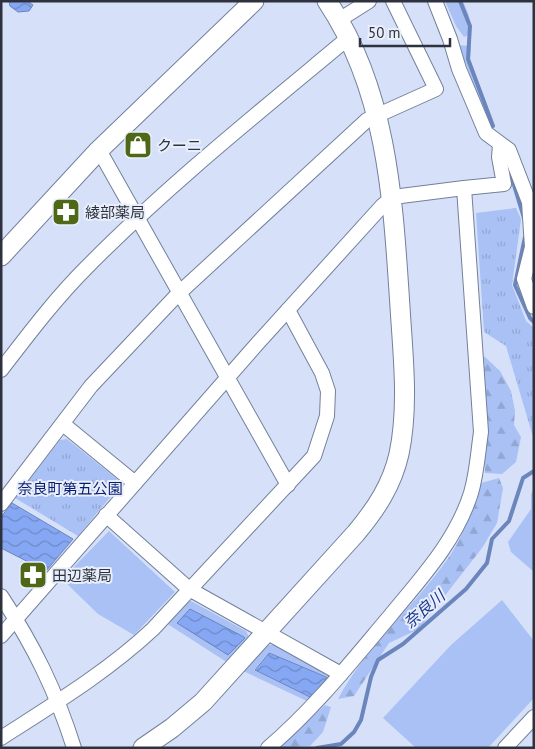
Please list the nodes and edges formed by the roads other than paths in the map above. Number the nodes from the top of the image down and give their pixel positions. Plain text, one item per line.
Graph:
1 (254, 1) edge
2 (327, 1) edge
3 (369, 1) edge
4 (393, 1) edge
5 (435, 1) edge
6 (339, 20) junction
7 (347, 39) junction
8 (377, 116) junction
9 (500, 146) junction
10 (98, 150) junction
11 (464, 188) junction
12 (393, 197) junction
13 (137, 219) junction
14 (1, 256) edge
15 (178, 294) junction
16 (534, 307) edge
17 (288, 310) junction
18 (1, 370) edge
19 (227, 379) junction
20 (63, 424) junction
21 (135, 483) junction
22 (288, 485) junction
23 (1, 504) edge
24 (106, 515) junction
25 (189, 590) junction
26 (1, 596) edge
27 (16, 618) junction
28 (267, 632) junction
29 (1, 636) edge
30 (341, 674) junction
31 (60, 702) junction
32 (534, 717) edge
33 (1, 738) edge
34 (74, 748) edge
35 (143, 748) edge
36 (268, 748) edge
37 (504, 748) edge

1 - 10 street
2 - 6 street
3 - 6 street
4 - 8 street
5 - 9 street
6 - 7 street
7 - 8 street
7 - 13 street
8 - 12 street
8 - 15 street
9 - 11 street
9 - 16 street
10 - 13 street
10 - 14 street
11 - 12 street
11 - 30 street
12 - 17 street
12 - 28 street
13 - 15 street
13 - 18 street
15 - 19 street
15 - 20 street
17 - 19 street
17 - 22 street
19 - 21 street
19 - 22 street
20 - 21 street
20 - 23 street
21 - 24 street
22 - 25 street
24 - 25 street
24 - 27 street
25 - 28 street
25 - 31 street
26 - 27 street
27 - 29 street
27 - 31 street
28 - 30 street
28 - 35 street
30 - 36 street
31 - 33 street
31 - 34 street
32 - 37 street

